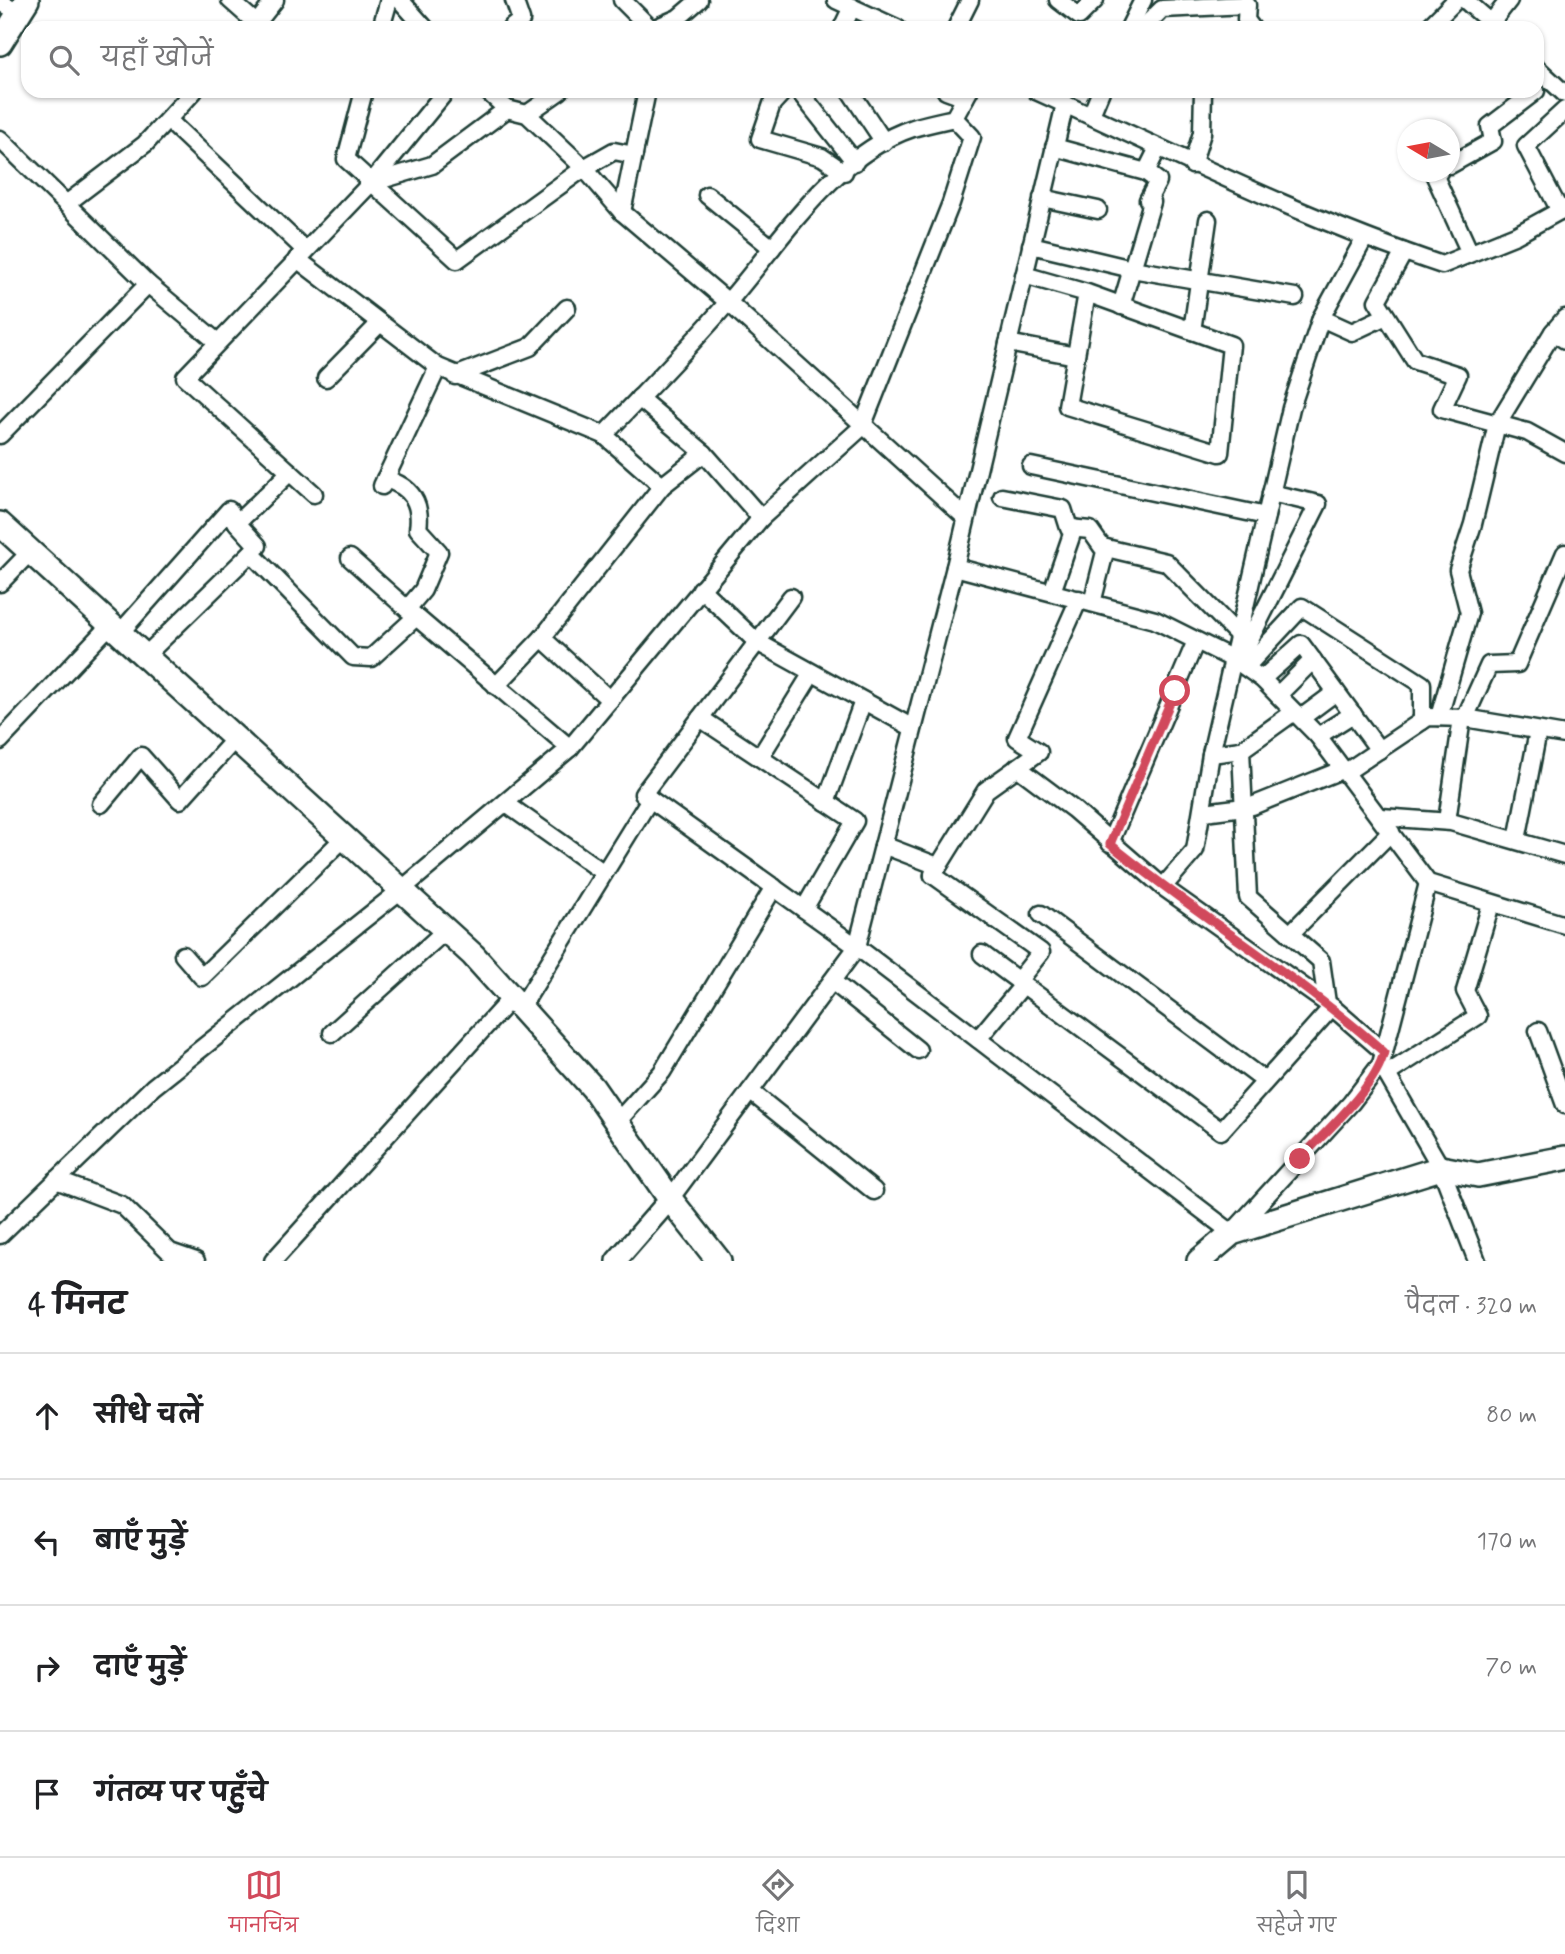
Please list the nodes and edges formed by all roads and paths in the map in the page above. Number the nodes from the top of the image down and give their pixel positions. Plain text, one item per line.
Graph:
1 (230, 0) edge
2 (275, 0) edge
3 (389, 0) edge
4 (400, 0) edge
5 (514, 0) edge
6 (622, 0) edge
7 (699, 0) edge
8 (836, 0) edge
9 (970, 0) edge
10 (1058, 0) edge
11 (1095, 0) edge
12 (1143, 0) edge
13 (1456, 0) edge
14 (1465, 0) edge
15 (1509, 0) edge
16 (1187, 4) edge
17 (15, 5) edge
18 (852, 7) junction
19 (250, 21) edge
20 (259, 21) edge
21 (383, 21) edge
22 (419, 21) edge
23 (520, 21) edge
24 (644, 21) edge
25 (670, 21) edge
26 (845, 21) edge
27 (883, 21) edge
28 (960, 21) edge
29 (1137, 21) edge
30 (1144, 21) edge
31 (1247, 21) edge
32 (1435, 21) edge
33 (1489, 21) edge
34 (1496, 21) edge
35 (0, 43) edge
36 (1544, 89) edge
37 (1565, 94) edge
38 (188, 98) edge
39 (362, 98) edge
40 (440, 98) edge
41 (495, 98) edge
42 (550, 98) edge
43 (646, 98) edge
44 (778, 98) edge
45 (804, 98) edge
46 (855, 98) edge
47 (965, 98) edge
48 (1052, 98) edge
49 (1098, 98) edge
50 (1203, 98) edge
51 (1528, 98) edge
52 (1065, 104) junction
53 (507, 109) junction
54 (1565, 110) edge
55 (527, 114) junction
56 (1091, 116) junction
57 (954, 118) junction
58 (168, 120) junction
59 (0, 139) edge
60 (884, 142) junction
61 (1054, 148) junction
62 (1158, 148) junction
63 (634, 155) junction
64 (1460, 159) edge
65 (1192, 165) junction
66 (850, 167) junction
67 (584, 168) junction
68 (1146, 172) junction
69 (1438, 182) edge
70 (371, 183) junction
71 (707, 195) dead end
72 (1042, 198) junction
73 (66, 204) junction
74 (1562, 210) edge
75 (1098, 211) dead end
76 (622, 212) junction
77 (1208, 220) dead end
78 (1364, 239) junction
79 (1031, 245) junction
80 (772, 248) junction
81 (1404, 252) junction
82 (1470, 253) junction
83 (301, 254) junction
84 (1132, 269) junction
85 (1024, 275) junction
86 (1199, 281) junction
87 (148, 284) junction
88 (1087, 293) junction
89 (1295, 297) dead end
90 (728, 302) junction
91 (1121, 306) junction
92 (567, 308) dead end
93 (1386, 316) junction
94 (1321, 318) junction
95 (1565, 318) edge
96 (380, 323) junction
97 (1192, 331) junction
98 (1559, 336) edge
99 (216, 341) junction
100 (1007, 343) junction
101 (1076, 356) junction
102 (438, 367) junction
103 (455, 376) junction
104 (326, 378) dead end
105 (639, 398) junction
106 (1497, 424) junction
107 (862, 427) junction
108 (0, 435) edge
109 (604, 435) junction
110 (704, 453) junction
111 (1565, 453) edge
112 (1031, 466) dead end
113 (290, 472) junction
114 (662, 486) junction
115 (1271, 493) junction
116 (314, 494) dead end
117 (1002, 497) dead end
118 (1266, 516) junction
119 (761, 518) junction
120 (966, 518) junction
121 (237, 523) junction
122 (0, 524) edge
123 (1074, 528) junction
124 (1106, 548) junction
125 (30, 552) junction
126 (251, 553) junction
127 (1565, 553) edge
128 (350, 558) dead end
129 (955, 567) junction
130 (0, 583) edge
131 (701, 589) junction
132 (1052, 593) junction
133 (791, 597) dead end
134 (1086, 601) junction
135 (411, 613) junction
136 (114, 630) junction
137 (1240, 637) junction
138 (542, 638) junction
139 (1196, 641) junction
140 (757, 642) junction
141 (144, 657) junction
142 (1312, 660) junction
143 (1240, 663) junction
144 (812, 673) junction
145 (1262, 679) junction
146 (496, 686) junction
147 (1336, 692) junction
148 (1278, 695) junction
149 (610, 700) junction
150 (863, 701) junction
151 (1353, 714) junction
152 (1298, 715) junction
153 (700, 718) junction
154 (1439, 718) junction
155 (1463, 718) junction
156 (1422, 721) junction
157 (913, 728) junction
158 (1538, 731) junction
159 (1565, 735) edge
160 (1318, 736) junction
161 (234, 740) junction
162 (0, 741) edge
163 (570, 748) junction
164 (1241, 750) junction
165 (1379, 750) junction
166 (1211, 754) junction
167 (760, 757) junction
168 (1017, 768) junction
169 (1345, 771) junction
170 (650, 799) junction
171 (827, 802) junction
172 (505, 803) junction
173 (101, 804) dead end
174 (1244, 807) junction
175 (1204, 812) junction
176 (1381, 817) junction
177 (1447, 821) junction
178 (1391, 832) junction
179 (344, 839) junction
180 (1517, 840) junction
181 (1110, 844) junction
182 (883, 845) junction
183 (1565, 855) edge
184 (604, 873) junction
185 (933, 874) junction
186 (1428, 883) junction
187 (774, 887) junction
188 (1163, 887) junction
189 (401, 890) junction
190 (1492, 904) junction
191 (804, 909) junction
192 (1041, 914) dead end
193 (1565, 925) edge
194 (446, 930) junction
195 (1290, 934) junction
196 (857, 947) junction
197 (982, 954) dead end
198 (183, 955) dead end
199 (832, 981) junction
200 (1020, 983) junction
201 (517, 1001) junction
202 (1330, 1005) junction
203 (1538, 1031) dead end
204 (332, 1032) dead end
205 (978, 1040) junction
206 (918, 1050) dead end
207 (1384, 1064) junction
208 (1265, 1081) junction
209 (750, 1091) junction
210 (1565, 1105) edge
211 (618, 1121) junction
212 (1565, 1158) edge
213 (1441, 1168) junction
214 (56, 1180) junction
215 (874, 1191) dead end
216 (670, 1199) junction
217 (1232, 1233) junction
218 (0, 1235) edge
219 (712, 1259) edge
220 (196, 1261) edge
221 (273, 1261) edge
222 (616, 1261) edge
223 (1199, 1261) edge
224 (1477, 1261) edge

1 - 19 street
2 - 20 street
3 - 21 street
4 - 22 street
5 - 23 street
6 - 24 street
7 - 25 street
8 - 18 street
9 - 28 street
10 - 11 street
12 - 29 street
13 - 32 street
14 - 33 street
15 - 34 street
16 - 30 street
16 - 31 street
17 - 35 main road
18 - 26 street
18 - 27 street
36 - 37 street
38 - 58 street
39 - 70 street
40 - 70 street
41 - 53 street
42 - 55 street
43 - 63 street
44 - 66 street
45 - 66 street
46 - 60 street
47 - 57 street
48 - 52 street
49 - 56 street
50 - 65 street
51 - 64 street
52 - 56 street
52 - 61 street
53 - 55 street
53 - 70 street
54 - 74 street
55 - 67 street
56 - 62 street
57 - 60 street
57 - 107 street
58 - 73 street
58 - 83 street
59 - 73 street
60 - 66 street
61 - 68 street
61 - 72 street
62 - 65 street
62 - 68 street
63 - 67 street
63 - 76 street
65 - 78 street
66 - 80 street
67 - 70 street
67 - 76 street
68 - 84 street
69 - 82 street
70 - 83 street
71 - 80 street
72 - 75 street
72 - 79 street
73 - 87 street
74 - 82 street
76 - 90 street
77 - 86 street
78 - 81 street
78 - 94 street
79 - 84 street
79 - 85 street
80 - 90 street
81 - 82 street
81 - 93 street
83 - 96 street
83 - 99 street
84 - 86 street
84 - 91 street
85 - 88 street
85 - 100 street
86 - 89 street
86 - 97 street
87 - 99 street
87 - 108 street
88 - 91 street
88 - 101 street
90 - 105 street
90 - 107 street
91 - 97 street
92 - 103 street
93 - 94 street
93 - 106 street
94 - 115 street
95 - 98 street
96 - 102 street
96 - 104 street
97 - 101 street
98 - 106 street
99 - 113 street
100 - 101 street
100 - 120 street
102 - 103 street
102 - 135 street
103 - 109 street
105 - 109 street
105 - 110 street
106 - 111 street
106 - 154 street
107 - 119 street
107 - 120 street
109 - 114 street
110 - 114 street
110 - 119 street
112 - 118 street
113 - 116 street
113 - 121 street
114 - 138 street
115 - 118 street
115 - 143 street
117 - 123 street
118 - 137 street
119 - 131 street
120 - 129 street
121 - 126 street
121 - 136 street
122 - 125 main road
123 - 124 street
123 - 132 street
124 - 134 street
124 - 137 street
125 - 130 street
125 - 136 main road
126 - 135 street
126 - 141 street
127 - 155 street
128 - 135 street
129 - 132 street
129 - 157 street
131 - 140 street
131 - 149 street
132 - 134 street
133 - 140 street
134 - 139 street
134 - 168 street
135 - 146 street
136 - 141 main road
136 - 162 street
137 - 143 street
138 - 146 street
138 - 149 street
139 - 143 street
139 - 181 street
140 - 144 street
140 - 153 street
141 - 161 main road
142 - 145 street
142 - 147 street
142 - 148 street
143 - 145 street
143 - 156 street
143 - 166 street
144 - 150 street
144 - 167 street
145 - 148 street
146 - 163 street
147 - 151 street
147 - 152 street
148 - 152 street
149 - 163 street
150 - 157 street
150 - 171 street
151 - 160 street
151 - 165 street
152 - 160 street
152 - 164 street
153 - 167 street
153 - 170 street
154 - 155 street
154 - 156 street
155 - 158 street
155 - 177 street
156 - 165 street
157 - 182 street
158 - 159 street
158 - 180 street
160 - 169 street
161 - 173 street
161 - 179 main road
163 - 172 street
164 - 166 street
164 - 174 street
165 - 169 street
166 - 175 street
167 - 171 street
168 - 181 street
168 - 185 street
169 - 174 street
169 - 176 street
170 - 184 street
170 - 187 street
171 - 191 street
172 - 184 street
172 - 189 street
174 - 175 street
174 - 195 street
175 - 188 street
176 - 177 street
176 - 178 street
177 - 180 street
178 - 186 street
178 - 195 street
179 - 189 main road
179 - 198 street
180 - 183 street
181 - 188 street
182 - 185 street
182 - 196 street
184 - 201 street
185 - 200 street
186 - 190 street
186 - 207 street
187 - 191 street
187 - 211 street
188 - 202 street
189 - 194 main road
189 - 214 street
190 - 193 street
190 - 207 street
191 - 196 street
192 - 208 street
194 - 201 main road
194 - 204 street
195 - 202 street
196 - 199 street
196 - 205 street
197 - 200 street
199 - 206 street
199 - 209 street
200 - 205 street
200 - 208 street
201 - 211 main road
201 - 221 street
202 - 207 street
202 - 208 street
203 - 210 street
205 - 217 street
207 - 213 street
207 - 217 street
209 - 215 street
209 - 216 street
211 - 216 main road
212 - 213 main road
213 - 217 main road
213 - 224 street
214 - 218 street
214 - 220 street
216 - 219 main road
216 - 222 street
217 - 223 main road

